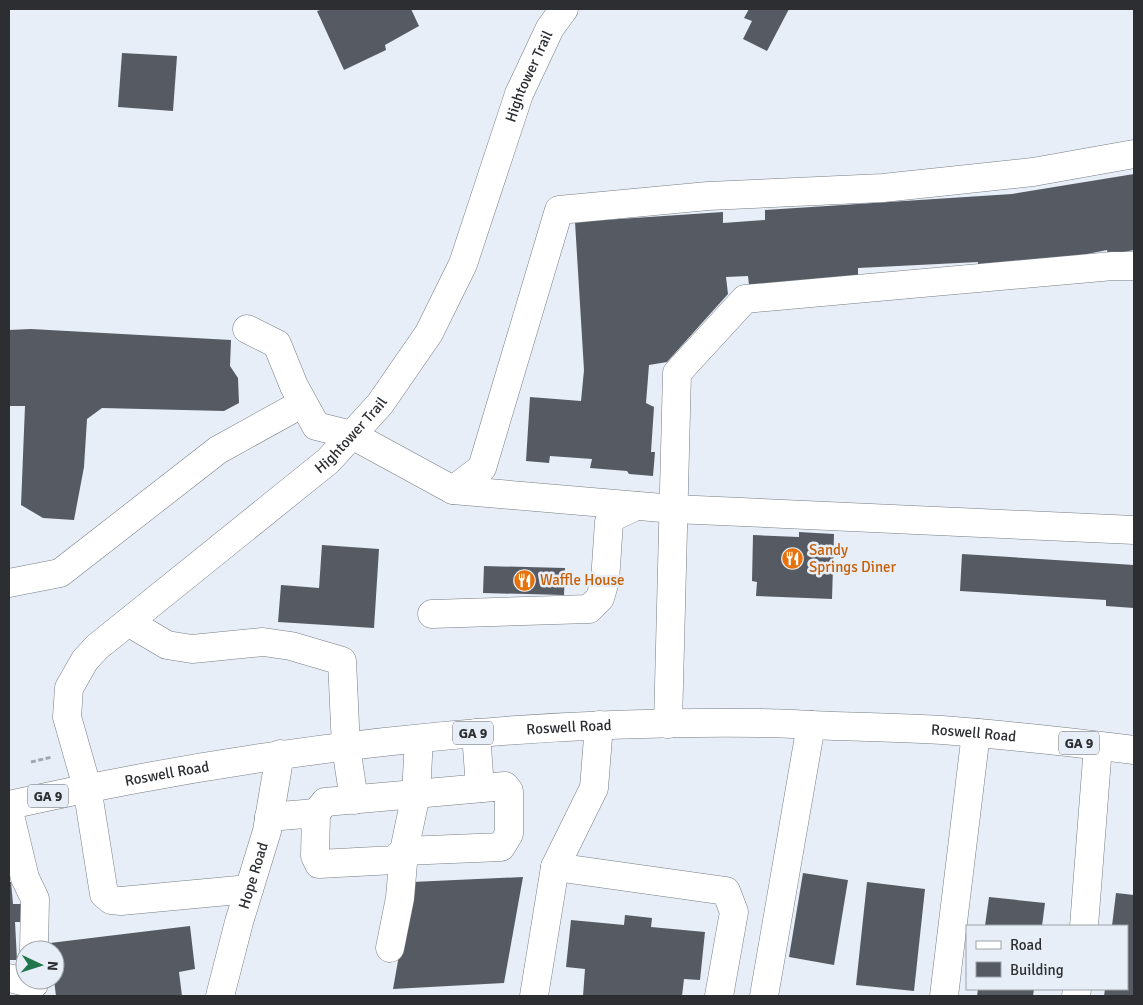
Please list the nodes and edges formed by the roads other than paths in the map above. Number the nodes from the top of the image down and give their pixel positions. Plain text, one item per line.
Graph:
1 (564, 9) edge
2 (1134, 154) edge
3 (1134, 266) edge
4 (247, 328) dead end
5 (303, 403) junction
6 (352, 435) junction
7 (453, 490) junction
8 (636, 506) junction
9 (674, 509) junction
10 (1134, 530) edge
11 (9, 584) edge
12 (432, 614) dead end
13 (128, 622) junction
14 (668, 724) junction
15 (599, 725) junction
16 (811, 725) junction
17 (476, 733) junction
18 (976, 733) junction
19 (419, 739) junction
20 (1098, 746) junction
21 (346, 747) junction
22 (1134, 750) edge
23 (280, 754) junction
24 (87, 787) junction
25 (480, 788) junction
26 (416, 794) junction
27 (354, 800) junction
28 (9, 805) edge
29 (9, 811) edge
30 (316, 813) junction
31 (269, 816) junction
32 (404, 851) junction
33 (555, 867) junction
34 (249, 889) junction
35 (1084, 925) edge
36 (34, 940) edge
37 (390, 948) dead end
38 (220, 996) edge
39 (534, 996) edge
40 (719, 996) edge
41 (764, 996) edge
42 (944, 996) edge

1 - 6 street, Hightower Trail
2 - 7 street
3 - 9 street
4 - 5 street
5 - 6 street
5 - 11 street
6 - 7 street
6 - 13 street, Hightower Trail
7 - 8 street
8 - 9 street
8 - 12 street
9 - 10 street
9 - 14 street
13 - 21 street
13 - 24 street, Hightower Trail
14 - 15 street, Roswell Road / GA 9
14 - 16 street, Roswell Road / GA 9
15 - 17 street, Roswell Road / GA 9
15 - 33 street
16 - 18 street, Roswell Road / GA 9
16 - 41 street
17 - 19 street, Roswell Road / GA 9
17 - 25 street
18 - 20 street, Roswell Road / GA 9
18 - 42 street
19 - 21 street, Roswell Road / GA 9
19 - 26 street
20 - 22 street, Roswell Road / GA 9
20 - 35 street
21 - 23 street, Roswell Road / GA 9
21 - 27 street
23 - 24 street, Roswell Road / GA 9
23 - 31 street, Hope Road
24 - 28 street, Roswell Road / GA 9
24 - 34 street, Hightower Trail
25 - 26 street
25 - 32 street
26 - 27 street
26 - 32 street
27 - 30 street
29 - 36 street
30 - 31 street
30 - 32 street
31 - 34 street, Hope Road
32 - 37 street
33 - 39 street
33 - 40 street
34 - 38 street, Hope Road

